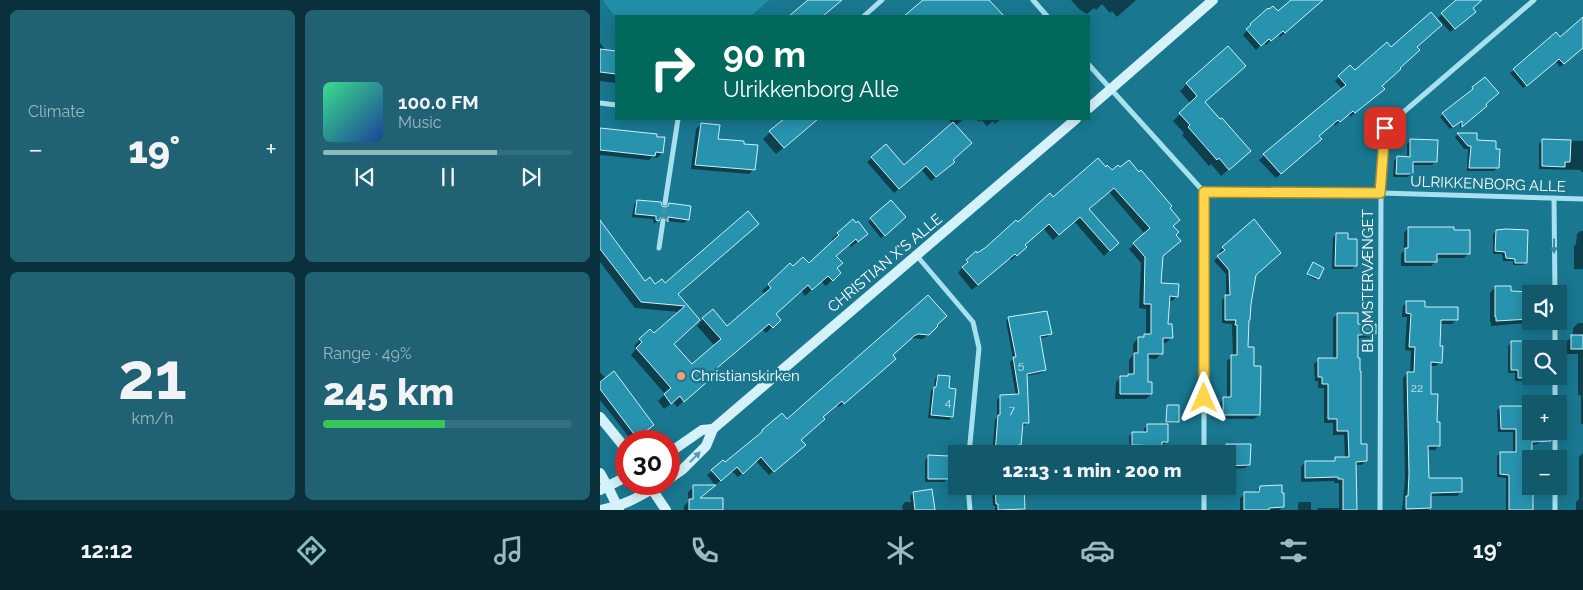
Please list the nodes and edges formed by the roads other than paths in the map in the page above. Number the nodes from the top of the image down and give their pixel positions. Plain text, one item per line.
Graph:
1 (882, 0) edge
2 (1033, 0) edge
3 (1213, 0) edge
4 (1534, 0) edge
5 (865, 15) edge
6 (1046, 15) edge
7 (1090, 66) edge
8 (1110, 89) junction
9 (600, 103) edge
10 (615, 105) edge
11 (1090, 107) edge
12 (678, 120) edge
13 (1075, 120) edge
14 (1204, 192) junction
15 (1380, 193) junction
16 (1554, 198) junction
17 (1583, 200) edge
18 (665, 203) tunnel mouth
19 (663, 221) tunnel mouth
20 (659, 248) dead end
21 (917, 256) junction
22 (1554, 285) edge
23 (600, 417) edge
24 (713, 429) junction
25 (615, 435) edge
26 (680, 445) edge
27 (970, 445) edge
28 (1204, 445) edge
29 (680, 471) edge
30 (600, 473) edge
31 (604, 488) edge
32 (640, 495) edge
33 (656, 495) edge
34 (969, 495) edge
35 (1204, 495) edge
36 (1555, 495) edge
37 (618, 508) edge
38 (600, 510) edge
39 (666, 510) edge
40 (970, 510) edge
41 (1204, 510) edge
42 (1380, 510) edge
43 (1555, 510) edge

1 - 5 street
2 - 6 street
3 - 8 street
4 - 15 street, BLOMSTERVÆNGET
7 - 8 street
8 - 11 street
8 - 14 street
9 - 10 street
12 - 18 street
13 - 21 street, CHRISTIAN X'S ALLE
14 - 15 street, ULRIKKENBORG ALLE
14 - 28 street
15 - 16 street, ULRIKKENBORG ALLE
15 - 42 street, BLOMSTERVÆNGET
16 - 17 street, ULRIKKENBORG ALLE
16 -> 22 street
19 - 20 street
21 - 24 street, CHRISTIAN X'S ALLE
21 - 27 street
23 - 25 street
24 - 26 street, CHRISTIAN X'S ALLE
29 -> 24 street, CHRISTIAN X'S ALLE
30 - 31 street
31 - 37 street
32 - 37 street
33 - 39 street
34 - 40 street
35 - 41 street
36 - 43 street
37 - 38 street

